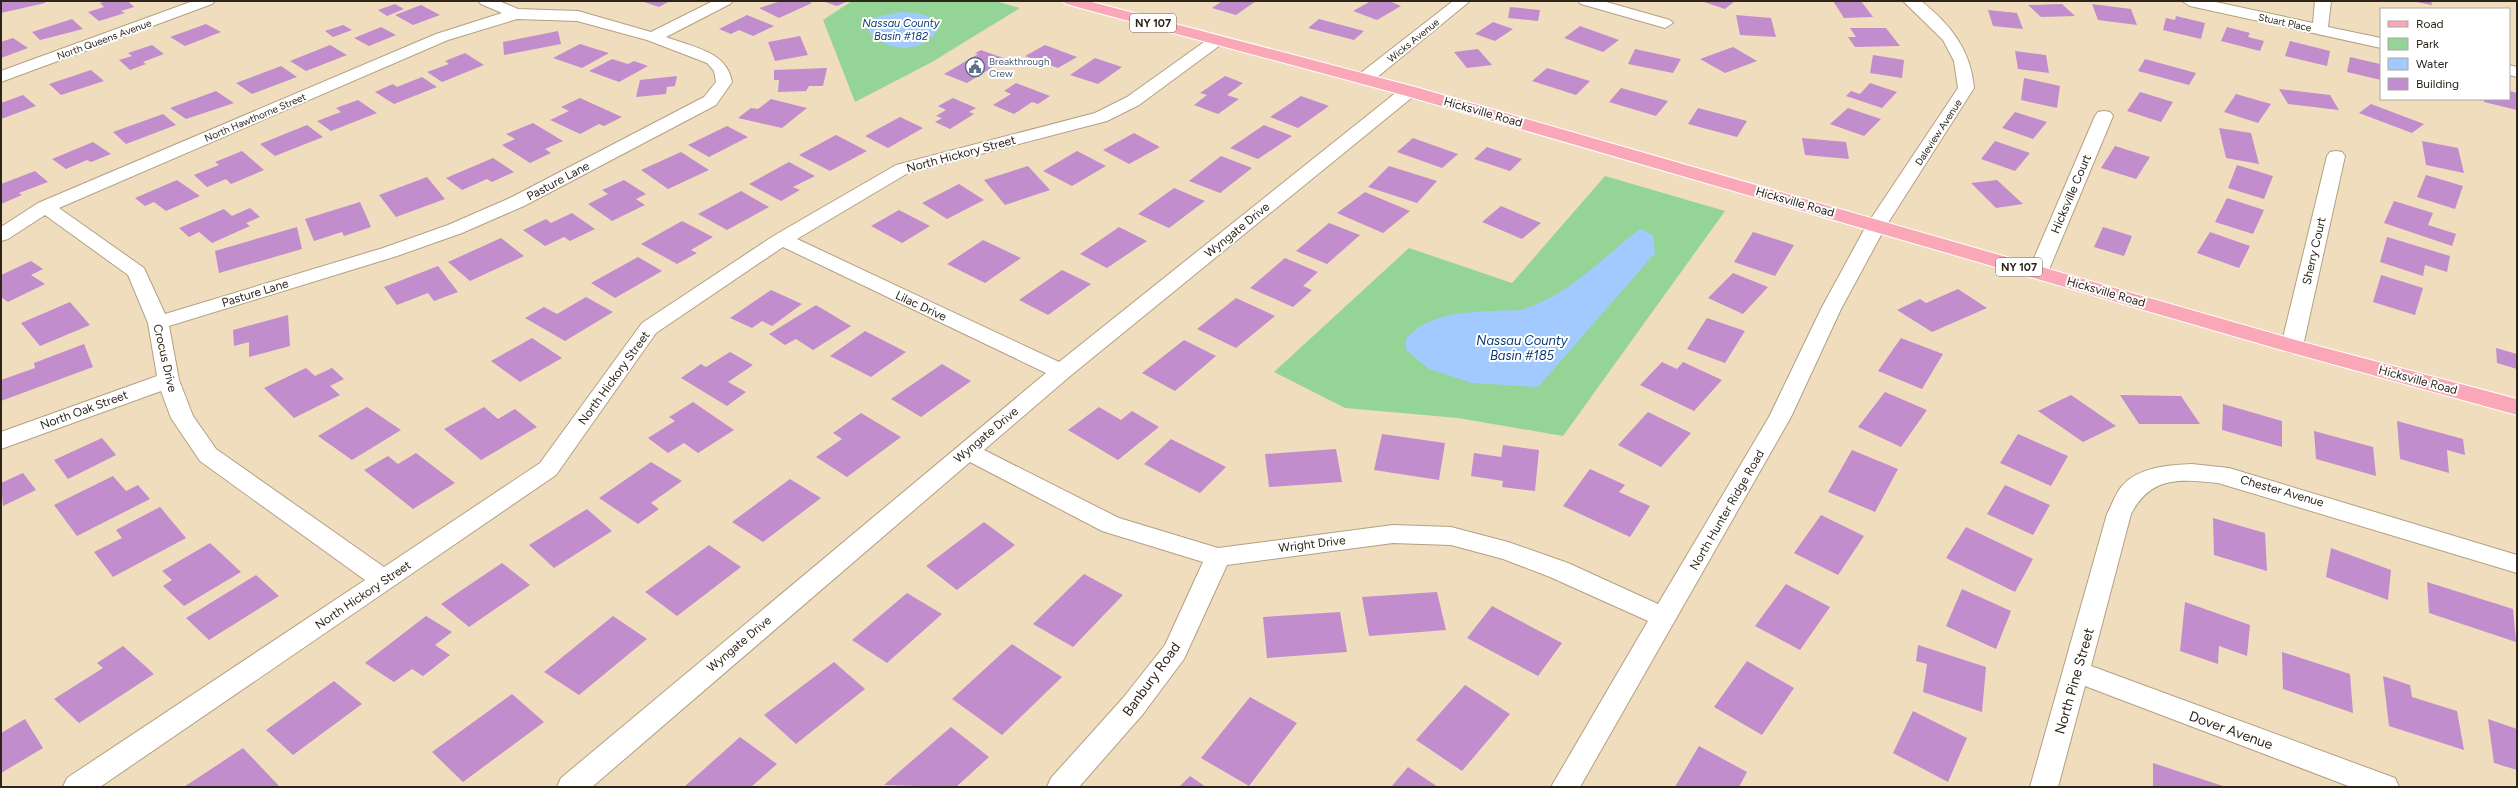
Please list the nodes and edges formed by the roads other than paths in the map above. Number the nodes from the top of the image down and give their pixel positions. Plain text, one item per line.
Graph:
1 (207, 1) edge
2 (486, 1) edge
3 (725, 1) edge
4 (1071, 1) edge
5 (1462, 1) edge
6 (1586, 1) edge
7 (1911, 1) edge
8 (2190, 1) edge
9 (2323, 1) edge
10 (516, 14) junction
11 (1665, 23) dead end
12 (2320, 29) junction
13 (653, 37) junction
14 (1217, 40) junction
15 (2380, 43) edge
16 (1, 77) edge
17 (1364, 79) junction
18 (1409, 91) junction
19 (2104, 116) dead end
20 (2336, 156) dead end
21 (45, 207) junction
22 (1876, 226) junction
23 (1, 235) edge
24 (782, 239) junction
25 (2038, 272) junction
26 (158, 323) junction
27 (2292, 346) junction
28 (1061, 372) junction
29 (168, 380) junction
30 (2517, 407) edge
31 (1, 441) edge
32 (967, 451) junction
33 (1218, 557) junction
34 (2517, 564) edge
35 (2103, 575) joint
36 (385, 581) junction
37 (1663, 617) junction
38 (2077, 672) junction
39 (77, 787) edge
40 (571, 787) edge
41 (1061, 787) edge
42 (1565, 787) edge
43 (2044, 787) edge
44 (2385, 787) edge

1 - 16 street, North Queens Avenue
2 - 10 street
3 - 13 street
4 - 14 main road, Hicksville Road / NY 107
5 - 17 street, Wicks Avenue
6 - 11 street
7 - 22 street, Daleview Avenue
8 - 12 street, Stuart Place
9 - 12 street
10 - 13 street, Pasture Lane
10 - 21 street, North Hawthorne Street
12 - 15 street, Stuart Place
13 - 26 street, Pasture Lane
14 - 17 main road, Hicksville Road / NY 107
14 - 24 street, North Hickory Street
17 - 18 main road, Hicksville Road / NY 107
18 - 22 main road, Hicksville Road / NY 107
18 - 28 street, Wyngate Drive
19 - 25 street, Hicksville Court
20 - 27 street, Sherry Court
21 - 23 street, North Hawthorne Street
21 - 26 street, Crocus Drive
22 - 25 main road, Hicksville Road / NY 107
22 - 37 street, North Hunter Ridge Road
24 - 28 street, Lilac Drive
24 - 36 street, North Hickory Street
25 - 27 main road, Hicksville Road / NY 107
26 - 29 street, Crocus Drive
27 - 30 main road, Hicksville Road / NY 107
28 - 32 street, Wyngate Drive
29 - 31 street, North Oak Street
29 - 36 street, Crocus Drive
32 - 33 street, Wright Drive
32 - 40 street, Wyngate Drive
33 - 37 street, Wright Drive
33 - 41 street, Banbury Road
34 - 35 street, Chester Avenue
35 - 38 street, North Pine Street
36 - 39 street, North Hickory Street
37 - 42 street, North Hunter Ridge Road
38 - 43 street, North Pine Street
38 - 44 street, Dover Avenue

